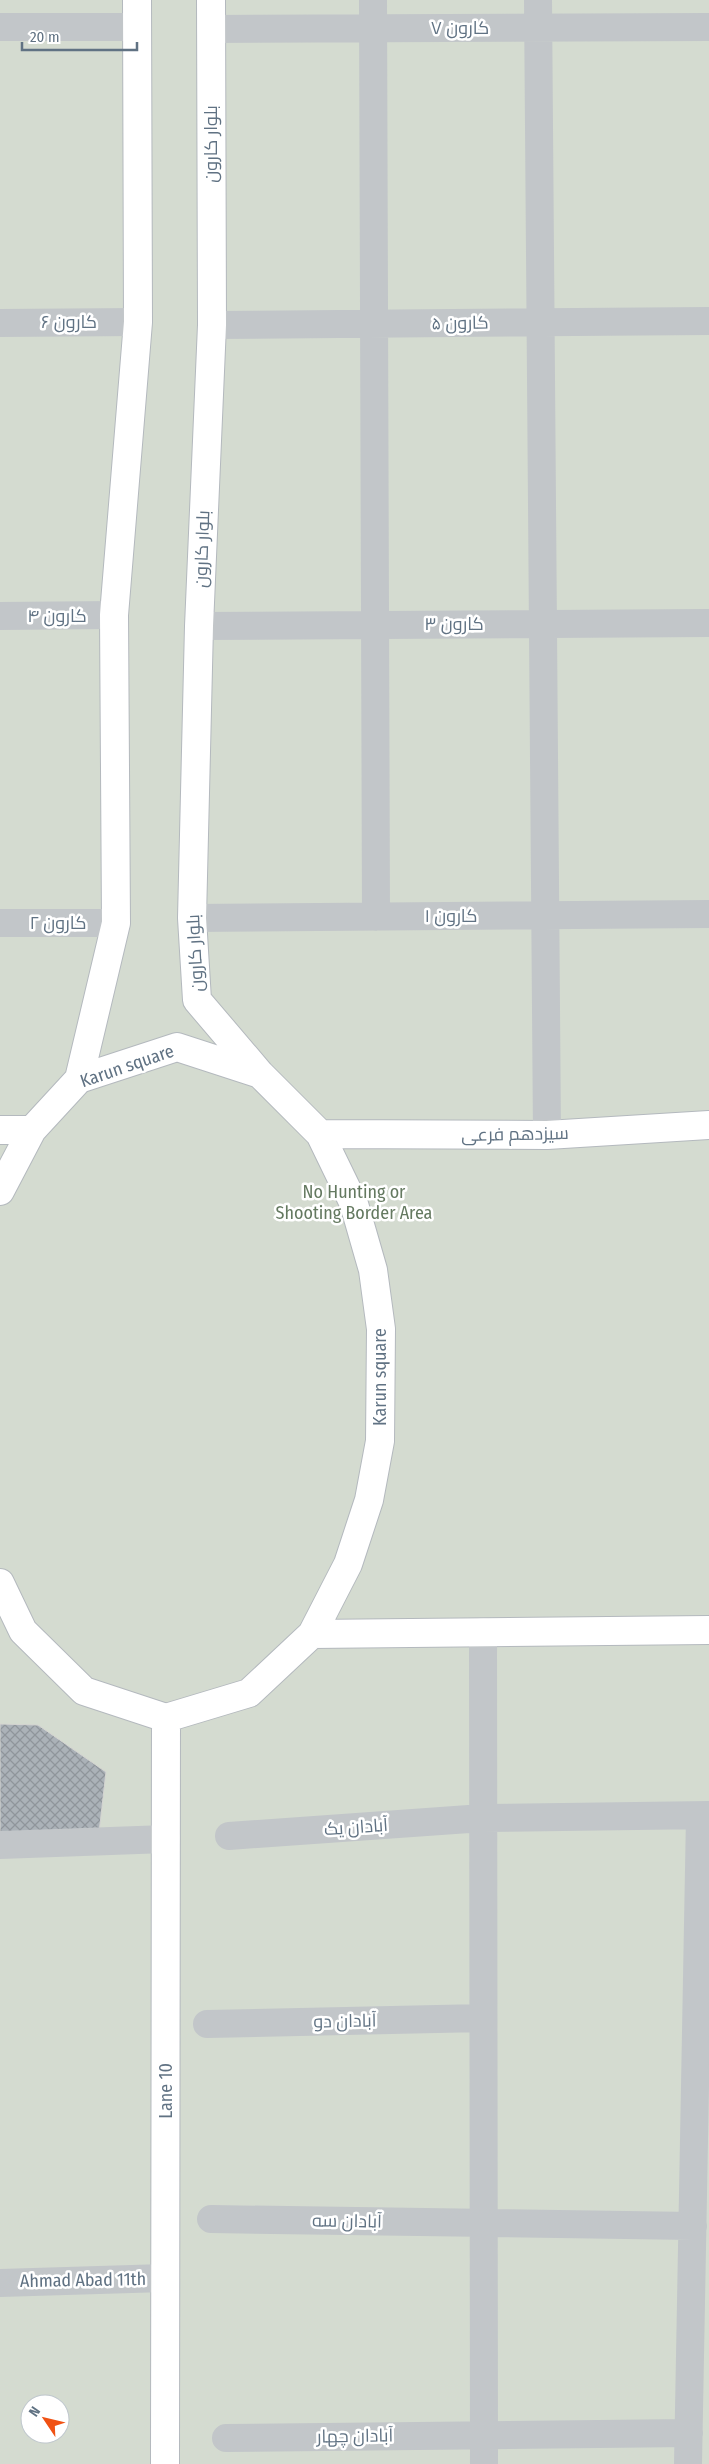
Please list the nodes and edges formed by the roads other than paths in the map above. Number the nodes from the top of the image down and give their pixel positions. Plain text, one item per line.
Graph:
1 (137, 0) edge
2 (211, 0) edge
3 (373, 0) edge
4 (538, 0) edge
5 (0, 27) edge
6 (137, 27) junction
7 (709, 27) edge
8 (373, 28) junction
9 (538, 28) junction
10 (211, 29) junction
11 (709, 321) edge
12 (138, 322) junction
13 (0, 323) edge
14 (541, 323) junction
15 (374, 324) junction
16 (212, 325) junction
17 (0, 616) edge
18 (114, 616) junction
19 (709, 623) edge
20 (544, 624) junction
21 (375, 625) junction
22 (199, 626) junction
23 (709, 914) edge
24 (546, 915) junction
25 (376, 917) junction
26 (192, 918) junction
27 (0, 923) edge
28 (116, 924) junction
29 (260, 1074) junction
30 (79, 1079) junction
31 (709, 1125) edge
32 (0, 1130) edge
33 (32, 1130) junction
34 (320, 1134) junction
35 (547, 1135) junction
36 (0, 1191) edge
37 (0, 1583) edge
38 (12, 1629) edge
39 (709, 1630) edge
40 (482, 1632) junction
41 (312, 1634) junction
42 (166, 1718) junction
43 (704, 1815) edge
44 (483, 1818) junction
45 (229, 1836) dead end
46 (166, 1839) junction
47 (0, 1845) edge
48 (483, 2018) junction
49 (207, 2024) dead end
50 (211, 2219) dead end
51 (483, 2223) junction
52 (692, 2226) junction
53 (165, 2278) junction
54 (0, 2282) edge
55 (700, 2288) edge
56 (689, 2433) junction
57 (484, 2434) junction
58 (226, 2438) dead end
59 (165, 2464) edge
60 (484, 2464) edge
61 (688, 2464) edge

1 - 6 main road
2 - 10 main road, بلوار کارون
3 - 8 street
4 - 9 street
5 - 6 street
6 - 12 main road
7 - 9 street, کارون ۷
8 - 9 street, کارون ۷
8 - 10 street, کارون ۷
8 - 15 street
9 - 14 street
10 - 16 main road, بلوار کارون
11 - 14 street, کارون ۵
12 - 13 street, کارون ۶
12 - 18 main road
14 - 15 street, کارون ۵
14 - 20 street
15 - 16 street, کارون ۵
15 - 21 street
16 - 22 main road, بلوار کارون
17 - 18 street, کارون ۴
18 - 28 main road
19 - 20 street, کارون ۳
20 - 21 street, کارون ۳
20 - 24 street
21 - 22 street, کارون ۳
21 - 25 street
22 - 26 main road, بلوار کارون
23 - 24 street, کارون ۱
24 - 25 street, کارون ۱
24 - 35 street
25 - 26 street, کارون ۱
26 - 29 main road, بلوار کارون
27 - 28 street, کارون ۲
28 - 30 main road
29 - 30 main road, Karun square
29 - 34 main road, Karun square
30 - 33 main road, Karun square
31 - 35 main road, سیزدهم فرعی
32 - 33 main road
33 - 36 main road, Karun square
34 - 35 main road, سیزدهم فرعی
34 - 41 main road, Karun square
37 - 38 main road
38 - 42 main road
39 - 40 main road
40 - 41 main road
40 - 44 street
41 - 42 main road, Karun square
42 - 46 main road, Lane 10
43 - 44 street, آبادان یک
43 - 52 street
44 - 45 street, آبادان یک
44 - 48 street
46 - 47 street
46 - 53 main road, Lane 10
48 - 49 street, آبادان دو
48 - 51 street
50 - 51 street, آبادان سه
51 - 52 street, آبادان سه
51 - 57 street
52 - 55 street
53 - 54 street, Ahmad Abad 11th
53 - 59 main road, Lane 10
55 - 56 street
56 - 57 street, آبادان چهار
56 - 61 street
57 - 58 street, آبادان چهار
57 - 60 street

